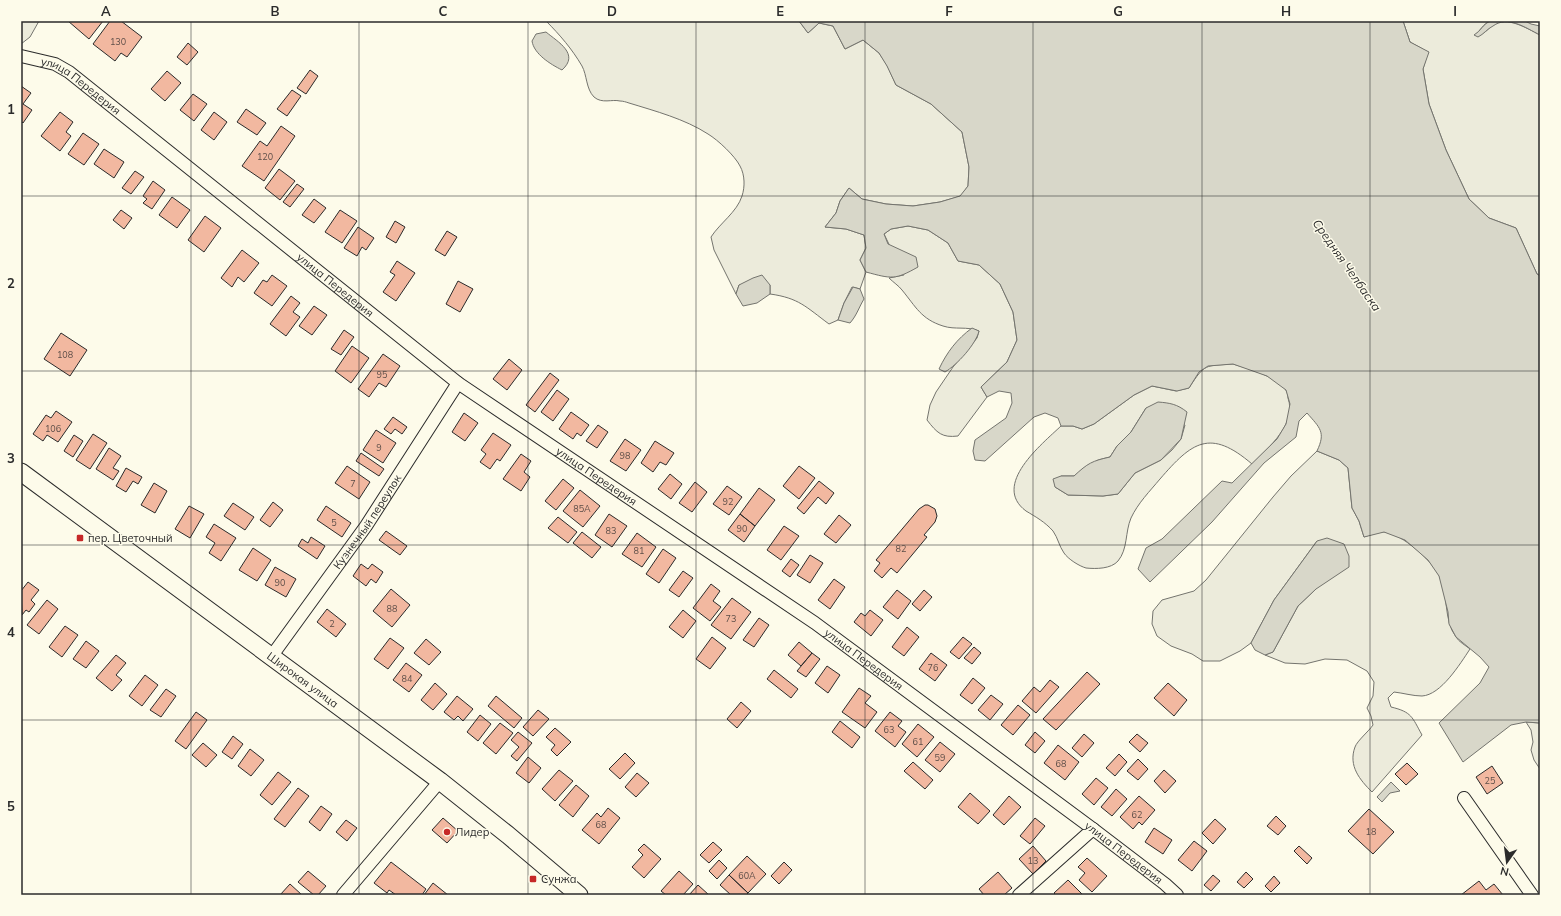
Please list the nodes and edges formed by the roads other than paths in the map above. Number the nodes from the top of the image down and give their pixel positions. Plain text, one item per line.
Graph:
1 (21, 56) edge
2 (458, 383) junction
3 (21, 472) edge
4 (271, 656) junction
5 (440, 781) junction
6 (1464, 798) dead end
7 (1093, 829) junction
8 (343, 895) edge
9 (579, 895) edge
10 (1019, 895) edge
11 (1177, 895) edge
12 (1532, 895) edge

1 - 2 street, улица Передерия
2 - 4 street, Кузнечный переулок
2 - 7 street, улица Передерия
3 - 4 street, Широкая улица
4 - 5 street, Широкая улица
5 - 8 street
5 - 9 street, Широкая улица
6 - 12 street
7 - 10 street
7 - 11 street, улица Передерия

